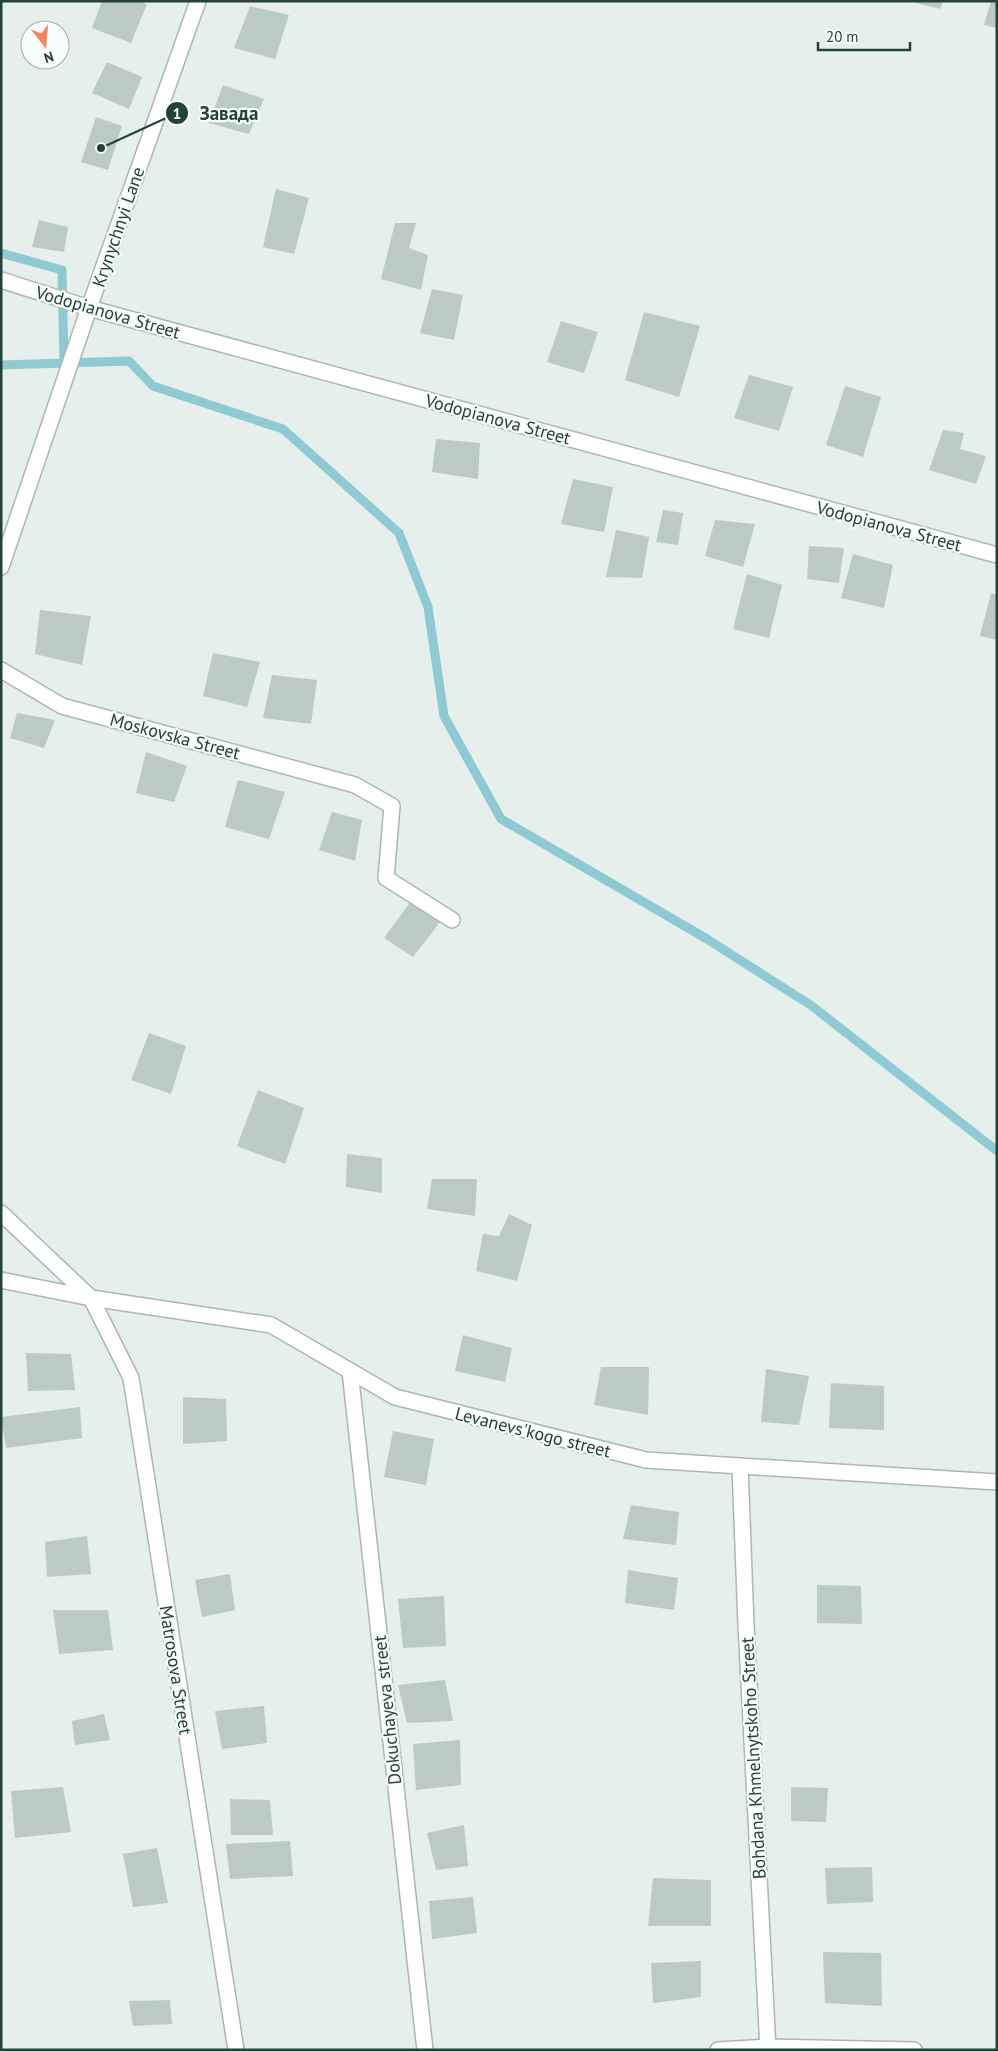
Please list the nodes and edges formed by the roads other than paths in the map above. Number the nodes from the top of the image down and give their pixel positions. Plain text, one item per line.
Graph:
1 (198, 1) edge
2 (1, 280) edge
3 (89, 308) junction
4 (997, 555) edge
5 (1, 567) edge
6 (1, 670) edge
7 (452, 920) dead end
8 (1, 1213) edge
9 (1, 1280) edge
10 (91, 1298) junction
11 (350, 1371) junction
12 (740, 1466) junction
13 (997, 1482) edge
14 (767, 2048) edge
15 (236, 2050) edge
16 (424, 2050) edge
17 (718, 2050) edge
18 (914, 2050) edge

1 - 3 street, Krynychnyi Lane
2 - 3 street, Vodopianova Street
3 - 4 street, Vodopianova Street
3 - 5 street, Krynychnyi Lane
6 - 7 street, Moskovska Street
8 - 10 street
9 - 10 street, Levanevs'kogo street
10 - 11 street, Levanevs'kogo street
10 - 15 street, Matrosova Street
11 - 12 street, Levanevs'kogo street
11 - 16 street, Dokuchayeva street
12 - 13 street, Levanevs'kogo street
12 - 14 street, Bohdana Khmelnytskoho Street
14 - 17 street
14 - 18 street

